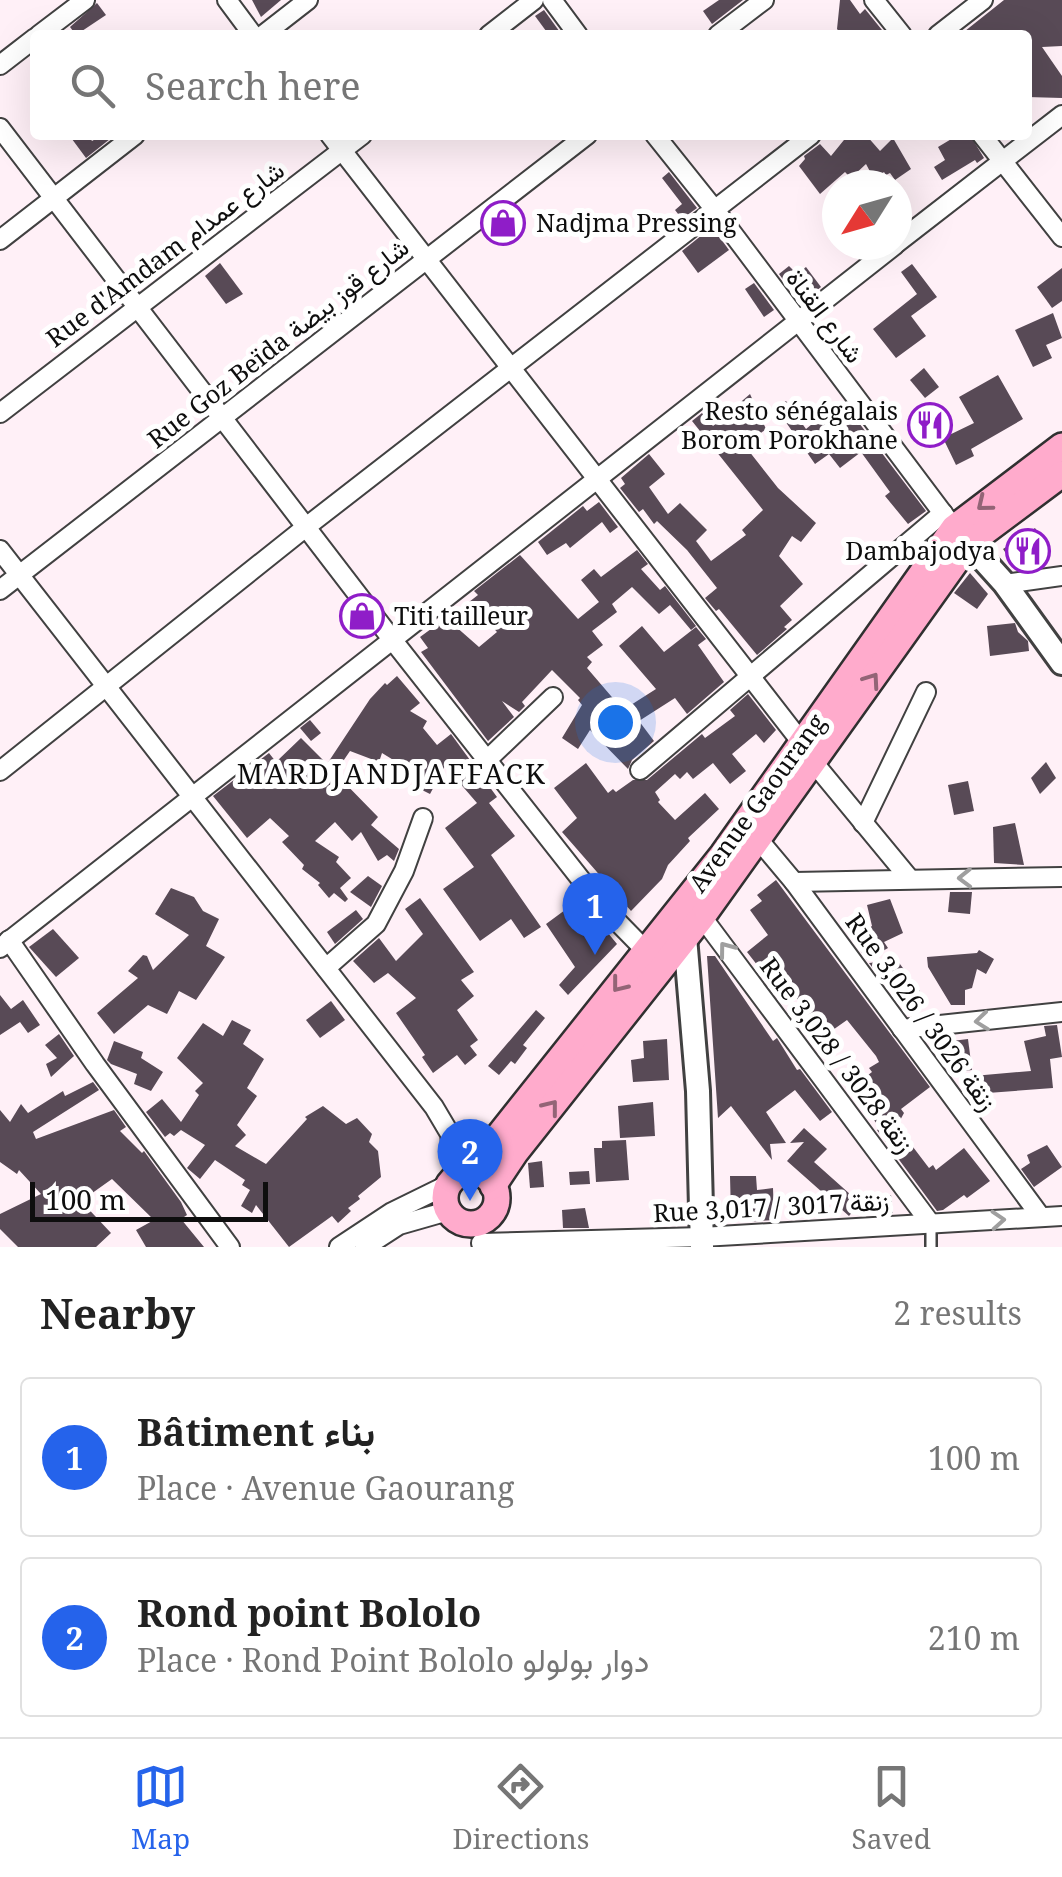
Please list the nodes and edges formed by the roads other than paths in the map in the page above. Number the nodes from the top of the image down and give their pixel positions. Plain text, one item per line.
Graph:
1 (85, 0) edge
2 (227, 0) edge
3 (308, 0) edge
4 (534, 0) edge
5 (552, 0) edge
6 (764, 0) edge
7 (874, 0) edge
8 (983, 0) edge
9 (46, 30) edge
10 (249, 30) edge
11 (269, 30) edge
12 (495, 30) edge
13 (574, 30) edge
14 (725, 30) edge
15 (898, 30) edge
16 (944, 30) edge
17 (30, 42) edge
18 (0, 65) edge
19 (1062, 115) edge
20 (0, 128) edge
21 (1032, 138) edge
22 (129, 140) edge
23 (334, 140) edge
24 (355, 140) edge
25 (581, 140) edge
26 (658, 140) edge
27 (804, 140) edge
28 (986, 140) edge
29 (1029, 140) edge
30 (342, 150) junction
31 (1003, 160) junction
32 (56, 198) junction
33 (715, 210) junction
34 (912, 231) edge
35 (1062, 237) edge
36 (0, 240) edge
37 (428, 259) junction
38 (876, 260) edge
39 (136, 307) junction
40 (798, 322) junction
41 (511, 369) junction
42 (0, 413) edge
43 (223, 418) junction
44 (1062, 446) edge
45 (1062, 474) edge
46 (596, 480) junction
47 (306, 527) junction
48 (956, 529) junction
49 (0, 550) edge
50 (20, 575) junction
51 (1062, 576) edge
52 (1005, 584) junction
53 (0, 590) edge
54 (391, 638) junction
55 (1062, 663) edge
56 (750, 680) junction
57 (106, 688) junction
58 (926, 692) dead end
59 (553, 697) dead end
60 (808, 753) junction
61 (487, 760) junction
62 (640, 770) dead end
63 (0, 771) edge
64 (191, 796) junction
65 (422, 818) dead end
66 (862, 823) junction
67 (758, 839) junction
68 (1062, 877) edge
69 (909, 878) junction
70 (794, 882) junction
71 (702, 916) junction
72 (685, 937) junction
73 (5, 944) edge
74 (646, 951) junction
75 (326, 968) junction
76 (1062, 1012) edge
77 (902, 1029) junction
78 (456, 1178) junction
79 (493, 1186) junction
80 (1062, 1216) edge
81 (1041, 1217) junction
82 (931, 1224) junction
83 (471, 1232) edge
84 (702, 1242) edge
85 (230, 1247) edge
86 (339, 1247) edge
87 (366, 1247) edge
88 (931, 1247) edge

1 - 9 street
2 - 10 street
3 - 11 street
4 - 12 street
5 - 13 street
6 - 14 street
7 - 15 street
8 - 16 street
17 - 18 street
19 - 21 street
20 - 32 street
22 - 32 street
23 - 30 street
24 - 30 street, Rue d'Amdam شارع عمدام
25 - 37 street, Rue Goz Beïda شارع قوز بيضة
26 - 33 street, شارع القناة
27 - 33 street
28 - 31 street
29 - 31 street
30 - 37 street
30 - 39 street, Rue d'Amdam شارع عمدام
31 - 34 street
31 - 35 street
32 - 36 street
32 - 39 street
33 - 40 street, شارع القناة
33 - 41 street
37 - 41 street
37 - 43 street, Rue Goz Beïda شارع قوز بيضة
38 - 40 street
39 - 42 street, Rue d'Amdam شارع عمدام
39 - 43 street
40 - 46 street
40 - 48 street, شارع القناة
41 - 46 street
41 - 47 street
43 - 47 street
43 - 50 street, Rue Goz Beïda شارع قوز بيضة
44 -> 48 main road, Avenue Gaourang
45 - 48 main road, Avenue Gaourang
46 - 54 street
46 - 56 street
47 - 54 street
47 - 57 street
48 - 52 street
48 - 56 street
48 - 60 main road, Avenue Gaourang
49 - 50 street
50 - 53 street, Rue Goz Beïda شارع قوز بيضة
50 - 57 street
51 - 52 street
52 - 55 street
54 - 61 street
54 - 64 street
56 - 60 street
56 - 62 street
57 - 63 street
57 - 64 street
58 - 66 street
59 - 61 street
60 - 66 street
60 - 67 main road, Avenue Gaourang
60 - 74 main road, Avenue Gaourang
61 - 74 street
64 - 73 street
64 - 75 street
65 - 75 street
66 - 69 street
67 - 70 street, Rue 3,026 / زنقة 3026
67 - 71 main road, Avenue Gaourang
68 -> 69 street
69 - 70 street
70 - 77 street, Rue 3,026 / زنقة 3026
71 - 72 main road, Avenue Gaourang
82 -> 71 street, Rue 3,028 / زنقة 3028
79 -> 72 main road, Avenue Gaourang
72 - 84 street
73 - 85 street
74 -> 78 main road, Avenue Gaourang
75 - 78 street
76 -> 77 street
77 - 81 street, Rue 3,026 / زنقة 3026
78 - 79 main road
78 - 83 main road
78 - 86 street
79 - 83 main road
80 - 81 street, Rue 3,017 / زنقة 3017
82 -> 81 street, Rue 3,017 / زنقة 3017
82 - 84 street, Rue 3,017 / زنقة 3017
82 - 88 lane
83 - 84 street, Rue 3,017 / زنقة 3017
83 - 87 street, Rue 3,017 / زنقة 3017

